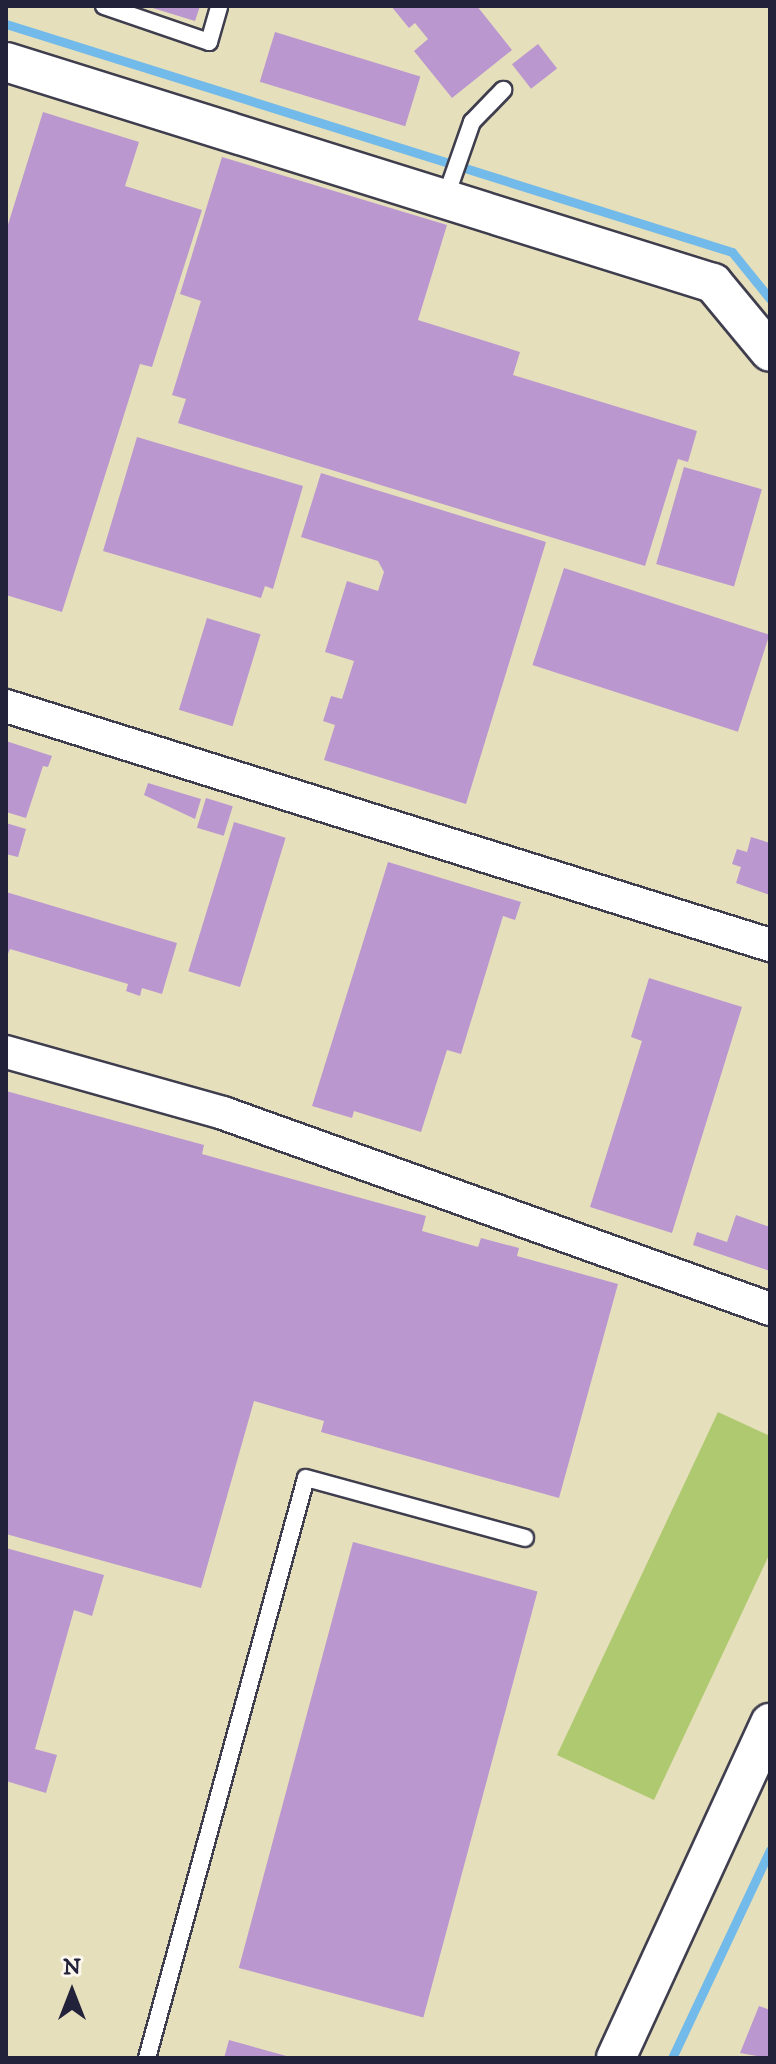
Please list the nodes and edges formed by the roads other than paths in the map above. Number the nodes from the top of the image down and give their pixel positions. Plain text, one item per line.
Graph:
1 (104, 6) edge
2 (219, 6) edge
3 (6, 62) edge
4 (503, 90) dead end
5 (448, 189) junction
6 (770, 352) edge
7 (6, 706) edge
8 (770, 945) edge
9 (6, 1052) edge
10 (770, 1309) edge
11 (525, 1538) dead end
12 (770, 1723) edge
13 (147, 2058) edge
14 (616, 2058) edge

1 - 2 lane
3 - 5 street
4 - 5 lane
5 - 6 street
7 - 8 street
9 - 10 street
11 - 13 lane
12 - 14 street

